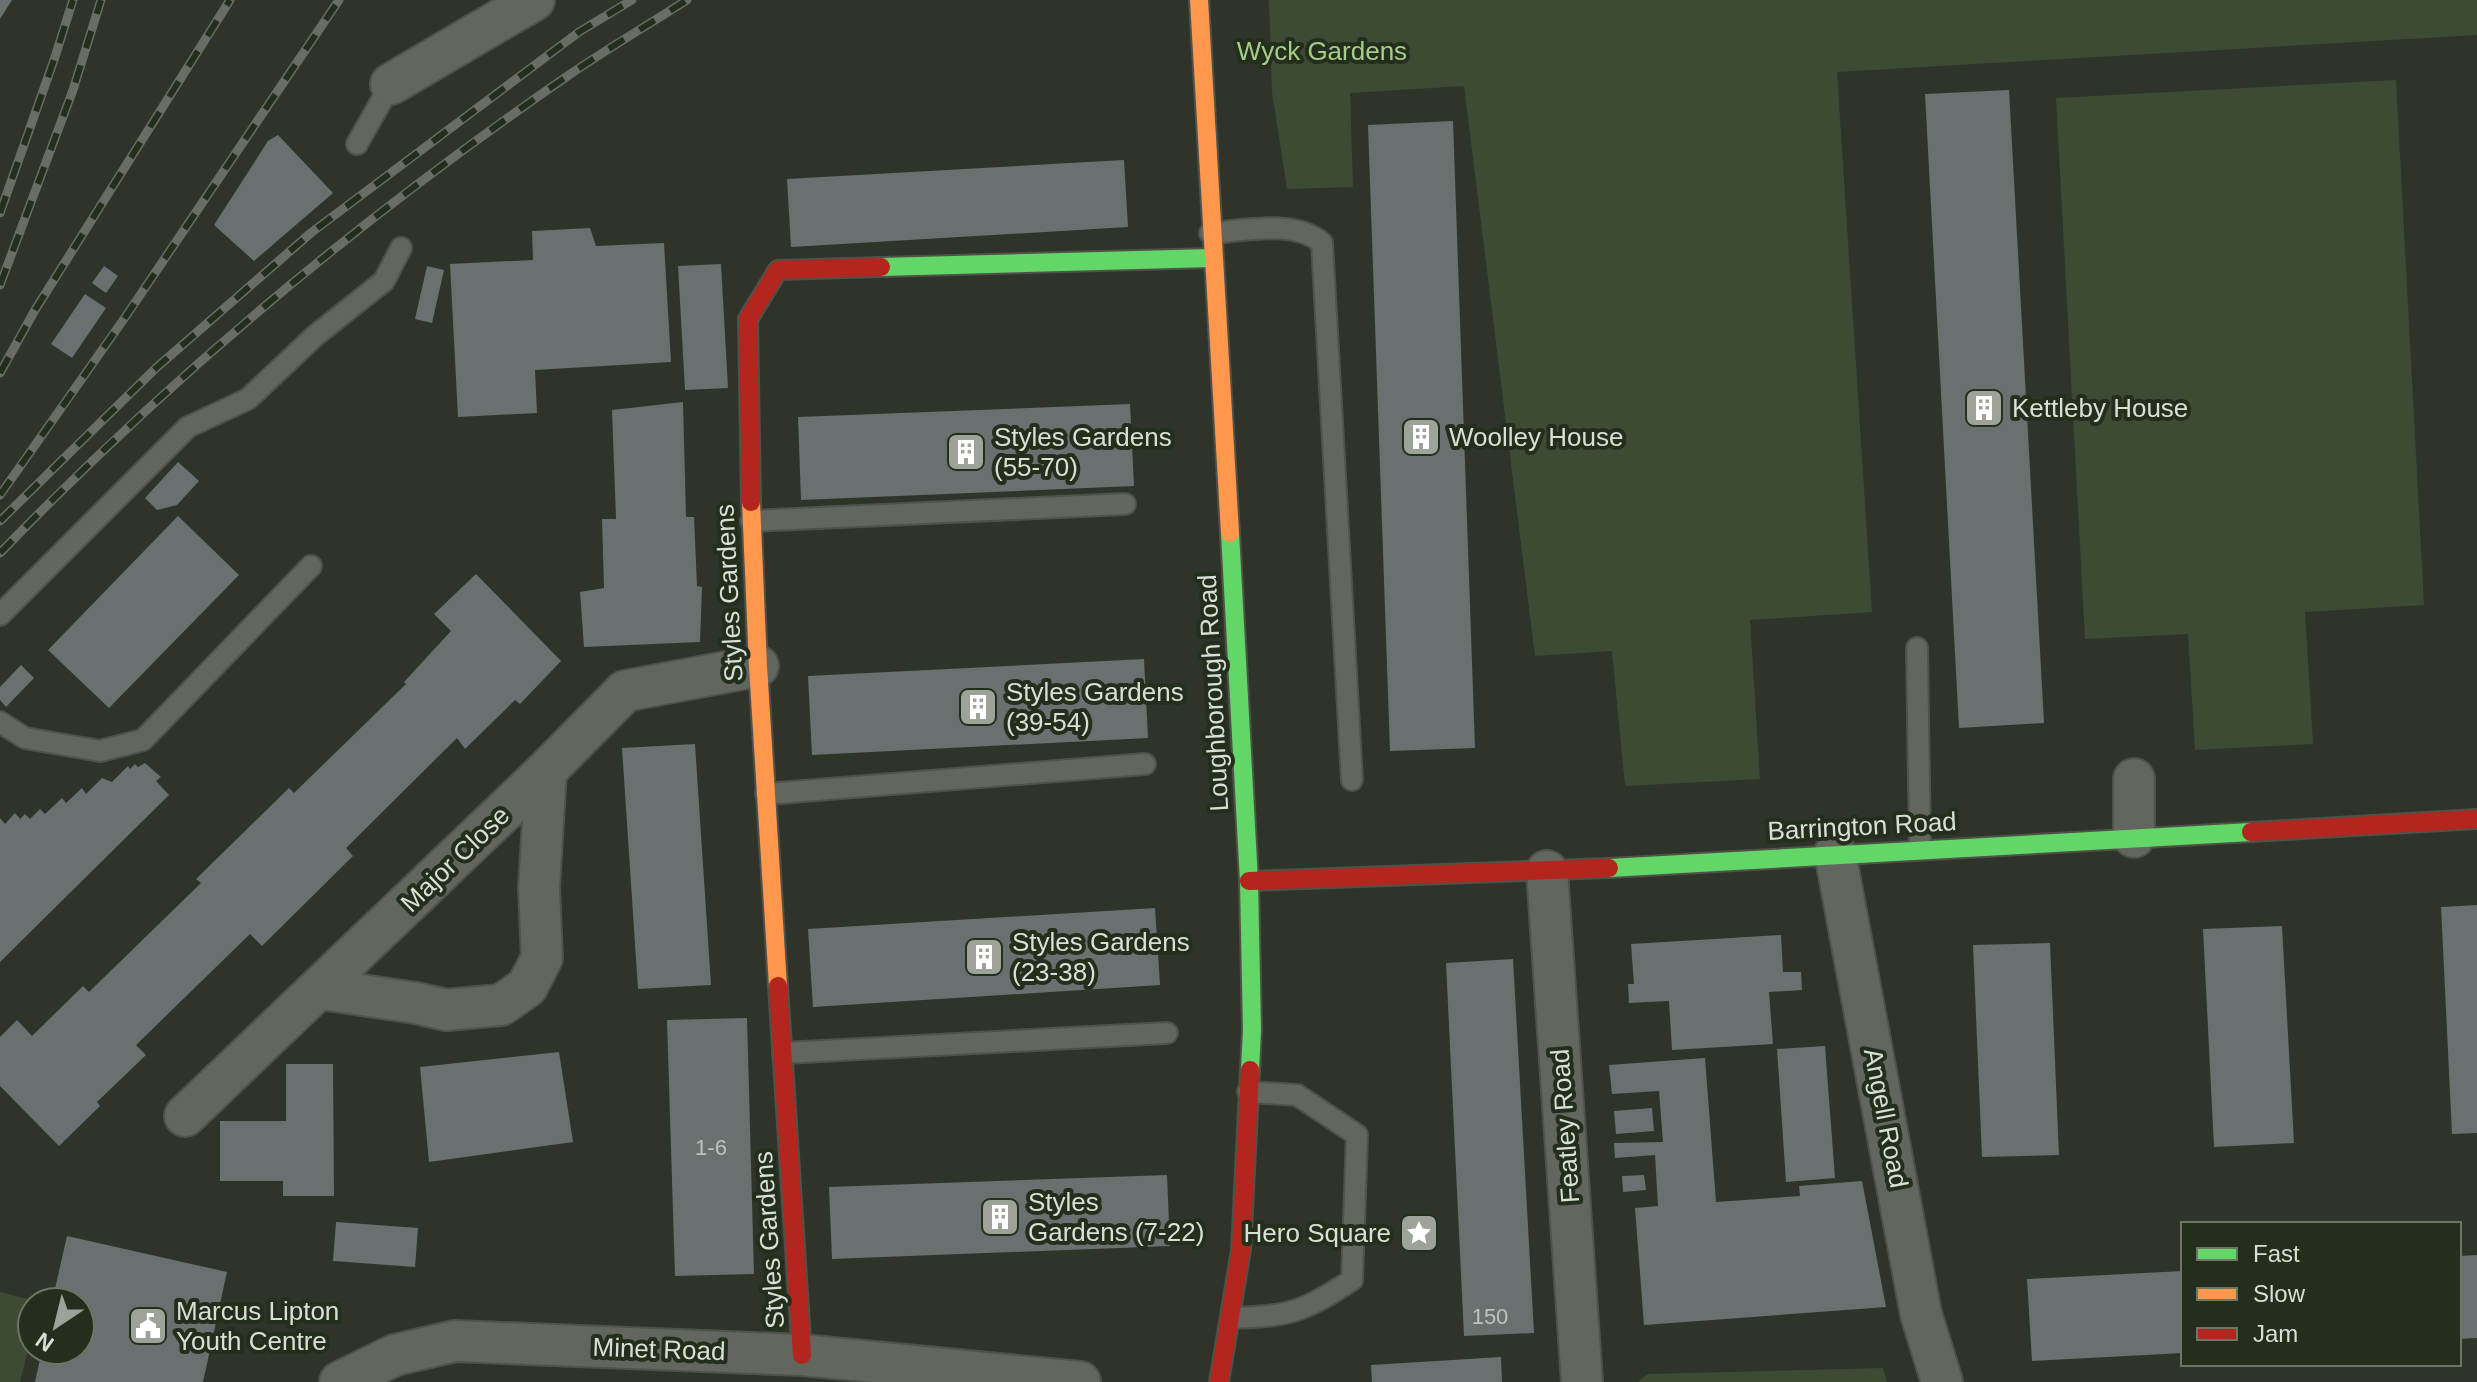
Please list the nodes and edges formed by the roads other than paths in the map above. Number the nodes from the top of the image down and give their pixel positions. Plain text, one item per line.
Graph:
1 (534, 0) edge
2 (1199, 0) edge
3 (391, 84) joint
4 (357, 144) dead end
5 (1210, 233) junction
6 (401, 248) dead end
7 (1212, 258) junction
8 (1125, 504) dead end
9 (751, 521) junction
10 (311, 566) dead end
11 (0, 615) edge
12 (1917, 648) dead end
13 (758, 666) junction
14 (0, 722) edge
15 (1145, 764) dead end
16 (546, 771) junction
17 (2134, 779) dead end
18 (1352, 780) dead end
19 (766, 794) junction
20 (2477, 819) edge
21 (2134, 837) junction
22 (1920, 849) junction
23 (1835, 853) junction
24 (1547, 871) junction
25 (1249, 881) junction
26 (321, 989) junction
27 (1167, 1033) dead end
28 (783, 1053) junction
29 (1248, 1092) junction
30 (185, 1116) dead end
31 (1231, 1318) junction
32 (802, 1355) junction
33 (892, 1372) edge
34 (340, 1382) edge
35 (1080, 1382) edge
36 (1219, 1382) edge
37 (1582, 1382) edge
38 (1942, 1382) edge

1 - 3 street
2 - 5 street, Loughborough Road
3 - 4 lane
5 - 7 street, Loughborough Road
5 - 18 lane
6 - 11 lane
7 - 9 street, Styles Gardens
7 - 25 street, Loughborough Road
8 - 9 lane
9 - 13 street, Styles Gardens
10 - 14 lane
12 - 22 lane
13 - 16 street, Major Close
13 - 19 street, Styles Gardens
15 - 19 lane
16 - 26 street, Major Close
16 - 26 street
17 - 21 street
19 - 28 street, Styles Gardens
20 - 21 street, Barrington Road
21 - 22 street, Barrington Road
22 - 23 street, Barrington Road
23 - 24 street, Barrington Road
23 - 38 street, Angell Road
24 - 25 street, Barrington Road
24 - 37 street, Featley Road
25 - 29 street, Loughborough Road
26 - 30 street, Major Close
27 - 28 lane
28 - 32 street, Styles Gardens
29 - 31 street, Loughborough Road
29 - 31 lane
31 - 36 street, Loughborough Road
32 - 33 street, Minet Road
32 - 34 street, Minet Road
33 - 35 street, Minet Road

